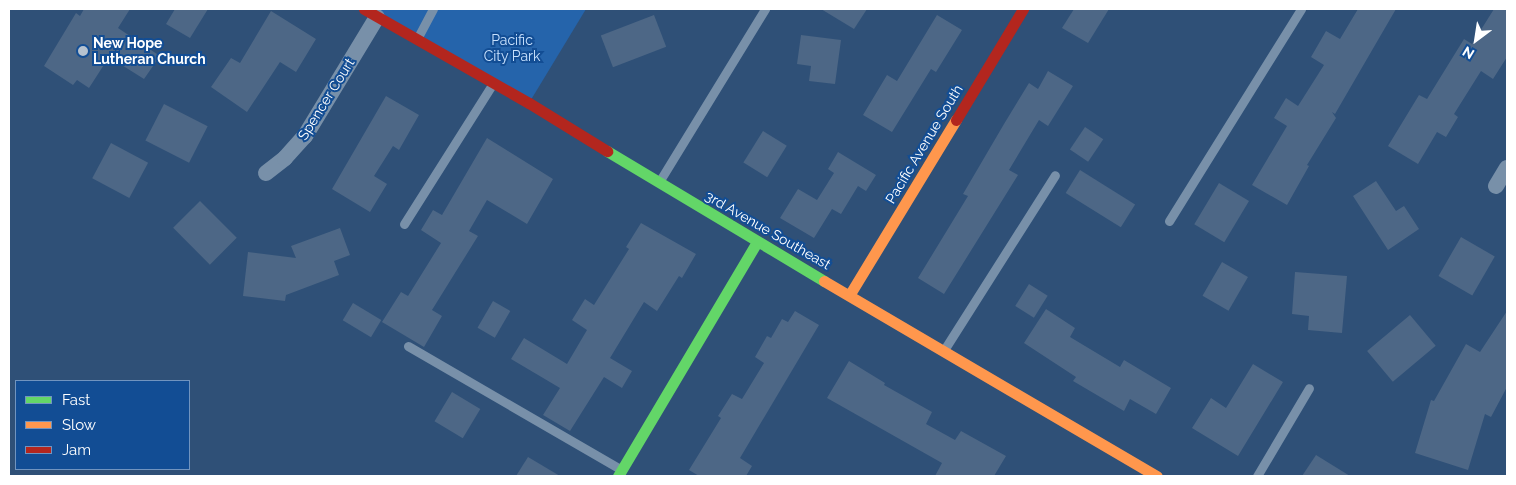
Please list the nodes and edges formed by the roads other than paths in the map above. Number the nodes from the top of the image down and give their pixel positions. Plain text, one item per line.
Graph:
1 (433, 9) edge
2 (765, 9) edge
3 (1023, 9) edge
4 (1301, 9) edge
5 (370, 13) edge
6 (417, 39) junction
7 (493, 82) junction
8 (1507, 168) edge
9 (266, 174) dead end
10 (1055, 175) dead end
11 (658, 182) junction
12 (1496, 186) dead end
13 (1169, 221) dead end
14 (404, 224) dead end
15 (757, 242) junction
16 (850, 294) junction
17 (408, 346) dead end
18 (944, 350) junction
19 (1309, 388) dead end
20 (620, 475) edge
21 (1158, 476) edge
22 (1256, 476) edge

1 - 6 lane
2 - 11 lane
3 - 16 street, Pacific Avenue South
4 - 13 lane
5 - 6 street, 3rd Avenue Southeast
5 - 9 street, Spencer Court
6 - 7 street, 3rd Avenue Southeast
7 - 11 street, 3rd Avenue Southeast
7 - 14 lane
8 - 12 street
10 - 18 lane
11 - 15 street, 3rd Avenue Southeast
15 - 16 street, 3rd Avenue Southeast
15 - 20 street
16 - 18 street, 3rd Avenue Southeast
17 - 20 lane
18 - 21 street, 3rd Avenue Southeast
19 - 22 lane

